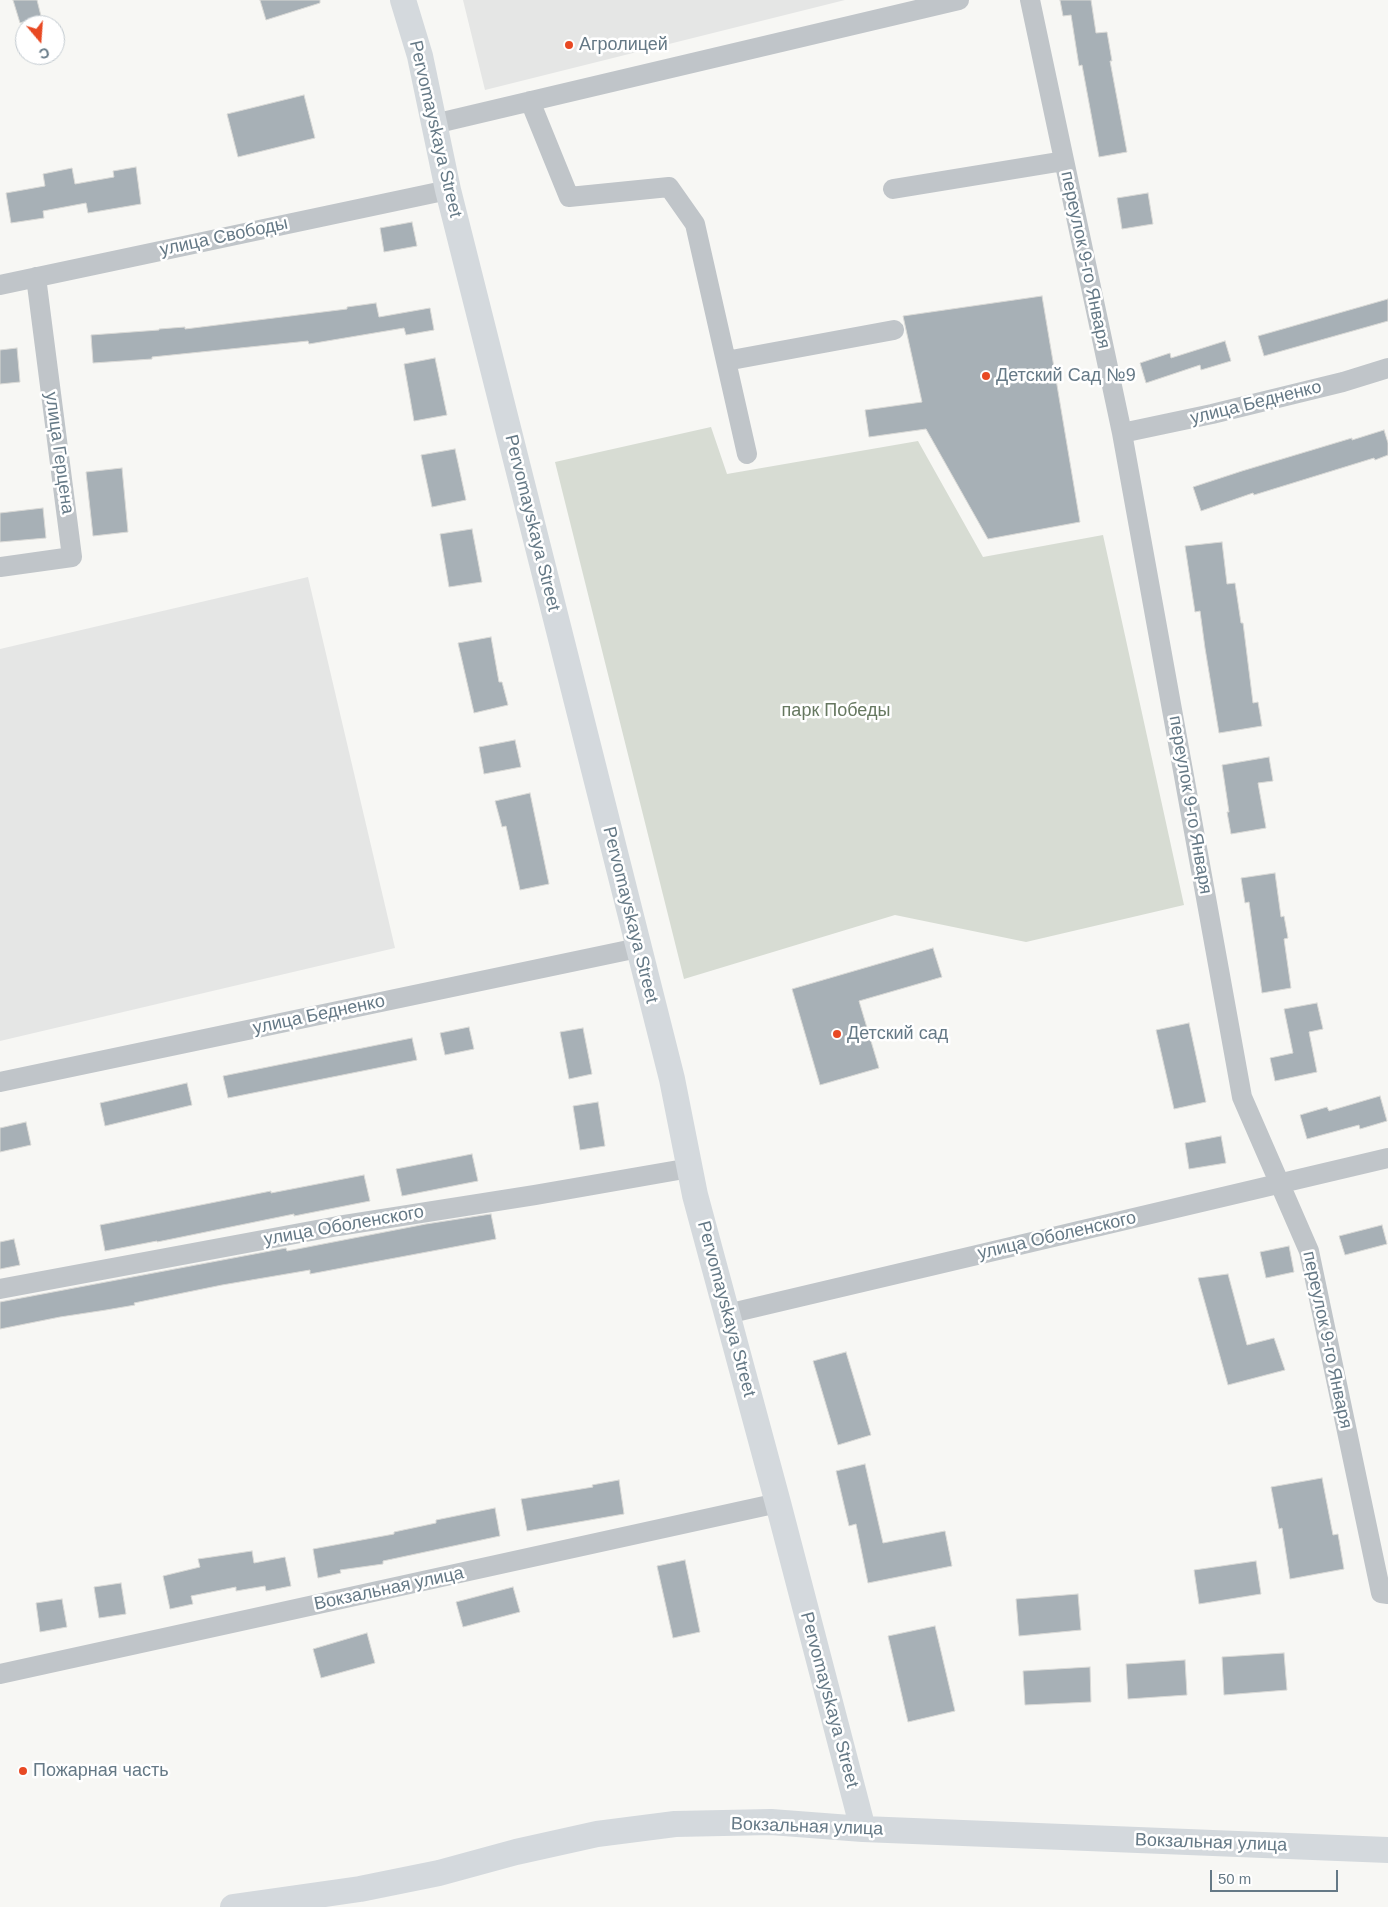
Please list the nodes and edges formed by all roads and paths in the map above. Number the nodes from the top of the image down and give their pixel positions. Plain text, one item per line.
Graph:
1 (403, 0) edge
2 (959, 0) edge
3 (1030, 0) edge
4 (530, 101) junction
5 (434, 124) junction
6 (1064, 162) junction
7 (893, 189) dead end
8 (448, 190) junction
9 (36, 277) junction
10 (0, 285) edge
11 (894, 330) dead end
12 (726, 360) junction
13 (1388, 368) edge
14 (1122, 433) junction
15 (747, 454) dead end
16 (0, 567) edge
17 (638, 948) junction
18 (0, 1082) edge
19 (1388, 1158) edge
20 (690, 1168) junction
21 (1280, 1183) junction
22 (0, 1289) edge
23 (727, 1314) junction
24 (778, 1503) junction
25 (1388, 1594) edge
26 (0, 1674) edge
27 (863, 1829) junction
28 (1388, 1850) edge
29 (233, 1907) edge

1 - 5 main road, Pervomayskaya Street
2 - 4 street
3 - 6 street, переулок 9-го Января
4 - 5 street
4 - 12 street
5 - 8 main road, Pervomayskaya Street
6 - 7 street
6 - 14 street, переулок 9-го Января
8 - 9 street, улица Свободы
8 - 17 main road, Pervomayskaya Street
9 - 10 street, улица Свободы
9 - 16 street, улица Герцена
11 - 12 street
12 - 15 street
13 - 14 street, улица Бедненко
14 - 21 street, переулок 9-го Января
17 - 18 street, улица Бедненко
17 - 20 main road, Pervomayskaya Street
19 - 21 street, улица Оболенского
20 - 22 street, улица Оболенского
20 - 23 main road, Pervomayskaya Street
21 - 23 street, улица Оболенского
21 - 25 street, переулок 9-го Января
23 - 24 main road, Pervomayskaya Street
24 - 26 street, Вокзальная улица
24 - 27 main road, Pervomayskaya Street
27 - 28 main road, Вокзальная улица
27 - 29 main road, Вокзальная улица

